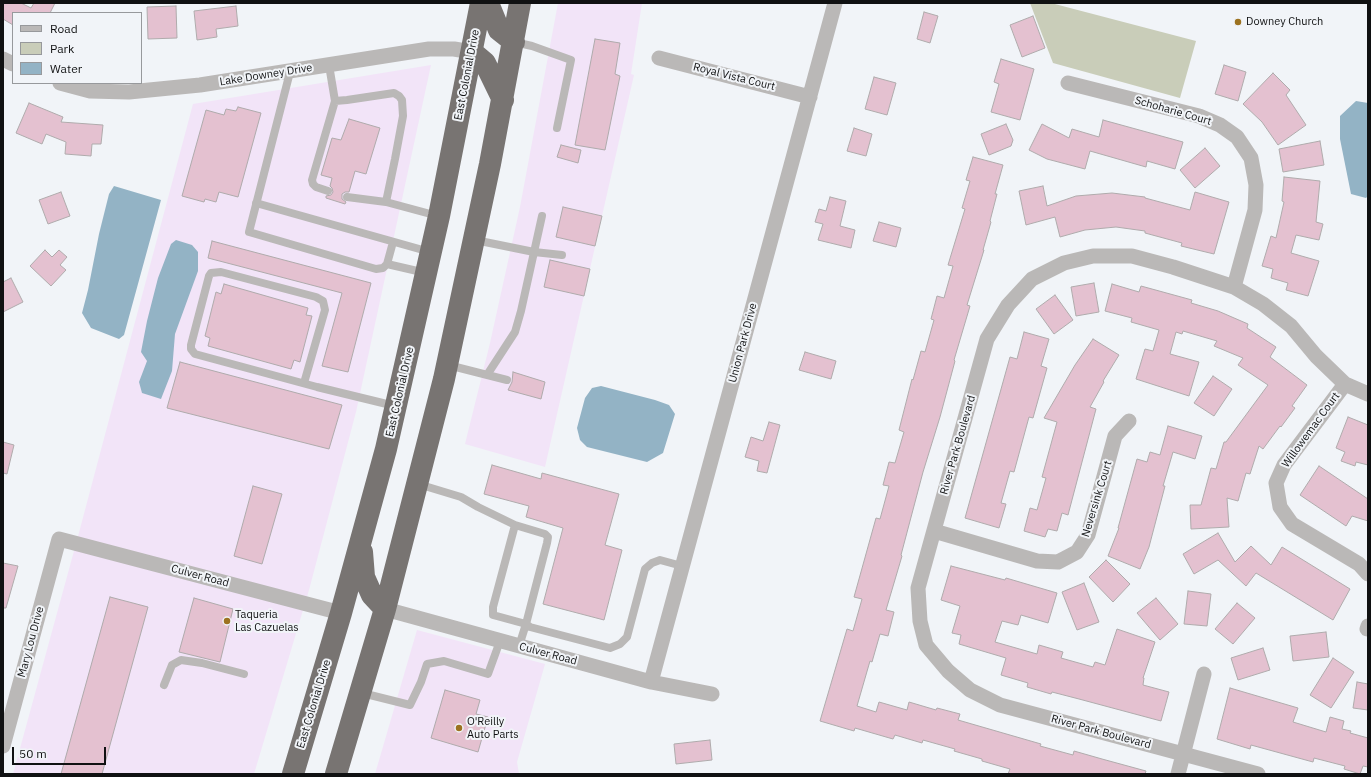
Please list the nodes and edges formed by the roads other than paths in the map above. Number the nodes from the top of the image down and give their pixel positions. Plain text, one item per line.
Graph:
1 (481, 3) edge
2 (488, 3) edge
3 (520, 3) edge
4 (835, 3) edge
5 (514, 42) junction
6 (472, 52) junction
7 (659, 58) dead end
8 (3, 59) edge
9 (12, 64) edge
10 (329, 65) junction
11 (290, 72) junction
12 (1068, 83) dead end
13 (64, 84) edge
14 (810, 97) junction
15 (503, 100) junction
16 (335, 101) junction
17 (557, 128) dead end
18 (328, 191) dead end
19 (347, 197) dead end
20 (386, 202) junction
21 (256, 203) junction
22 (439, 216) junction
23 (542, 216) dead end
24 (474, 240) junction
25 (393, 242) junction
26 (534, 252) junction
27 (562, 255) dead end
28 (429, 263) junction
29 (387, 264) junction
30 (1234, 287) junction
31 (447, 365) junction
32 (487, 375) junction
33 (507, 380) dead end
34 (304, 383) junction
35 (1345, 384) junction
36 (1368, 394) edge
37 (396, 407) junction
38 (1129, 421) dead end
39 (418, 484) junction
40 (515, 524) junction
41 (934, 531) junction
42 (59, 539) joint
43 (361, 541) junction
44 (682, 566) junction
45 (1368, 573) edge
46 (385, 609) junction
47 (341, 613) junction
48 (526, 624) junction
49 (500, 641) junction
50 (519, 646) junction
51 (244, 674) dead end
52 (1204, 674) dead end
53 (651, 682) junction
54 (164, 685) dead end
55 (361, 692) junction
56 (712, 694) dead end
57 (3, 746) edge
58 (1184, 754) junction
59 (294, 774) edge
60 (336, 774) edge
61 (1178, 774) edge
62 (1258, 774) edge

1 - 6 highway, East Colonial Drive
2 - 5 highway
3 - 5 highway
4 - 14 street, Union Park Drive
5 - 15 highway
5 - 17 lane
6 - 10 street, Lake Downey Drive
6 - 15 highway
6 - 22 highway, East Colonial Drive
7 - 14 street, Royal Vista Court
8 - 9 street
10 - 11 street, Lake Downey Drive
10 - 16 lane
11 - 13 street, Lake Downey Drive
11 - 21 lane
12 - 30 street, Schoharie Court
14 - 44 street, Union Park Drive
15 - 24 highway
16 - 18 lane
16 - 20 lane
19 - 20 lane
20 - 22 lane
21 - 25 lane
21 - 29 lane
22 - 28 highway, East Colonial Drive
23 - 26 lane
24 - 26 lane
24 - 31 highway
25 - 28 lane
25 - 29 lane
26 - 27 lane
26 - 32 lane
28 - 29 lane
28 - 37 highway, East Colonial Drive
30 - 35 street, River Park Boulevard
30 - 41 street, River Park Boulevard
31 - 32 lane
31 - 39 highway
32 - 33 lane
34 - 34 lane
34 - 37 lane
35 - 36 street, River Park Boulevard
35 - 45 street, Willowemac Court
37 - 43 highway, East Colonial Drive
38 - 41 street, Neversink Court
39 - 40 lane
39 - 46 highway
40 - 48 lane
40 - 48 lane
41 - 58 street, River Park Boulevard
42 - 47 street, Culver Road
42 - 57 street, Mary Lou Drive
43 - 46 highway
43 - 47 highway, East Colonial Drive
44 - 48 lane
44 - 53 street, Union Park Drive
46 - 49 street, Culver Road
46 - 55 highway
47 - 59 highway, East Colonial Drive
48 - 50 lane
49 - 50 street, Culver Road
49 - 55 lane
50 - 53 street, Culver Road
51 - 54 lane
52 - 58 street
53 - 56 street, Culver Road
55 - 60 highway
58 - 61 street
58 - 62 street, River Park Boulevard

